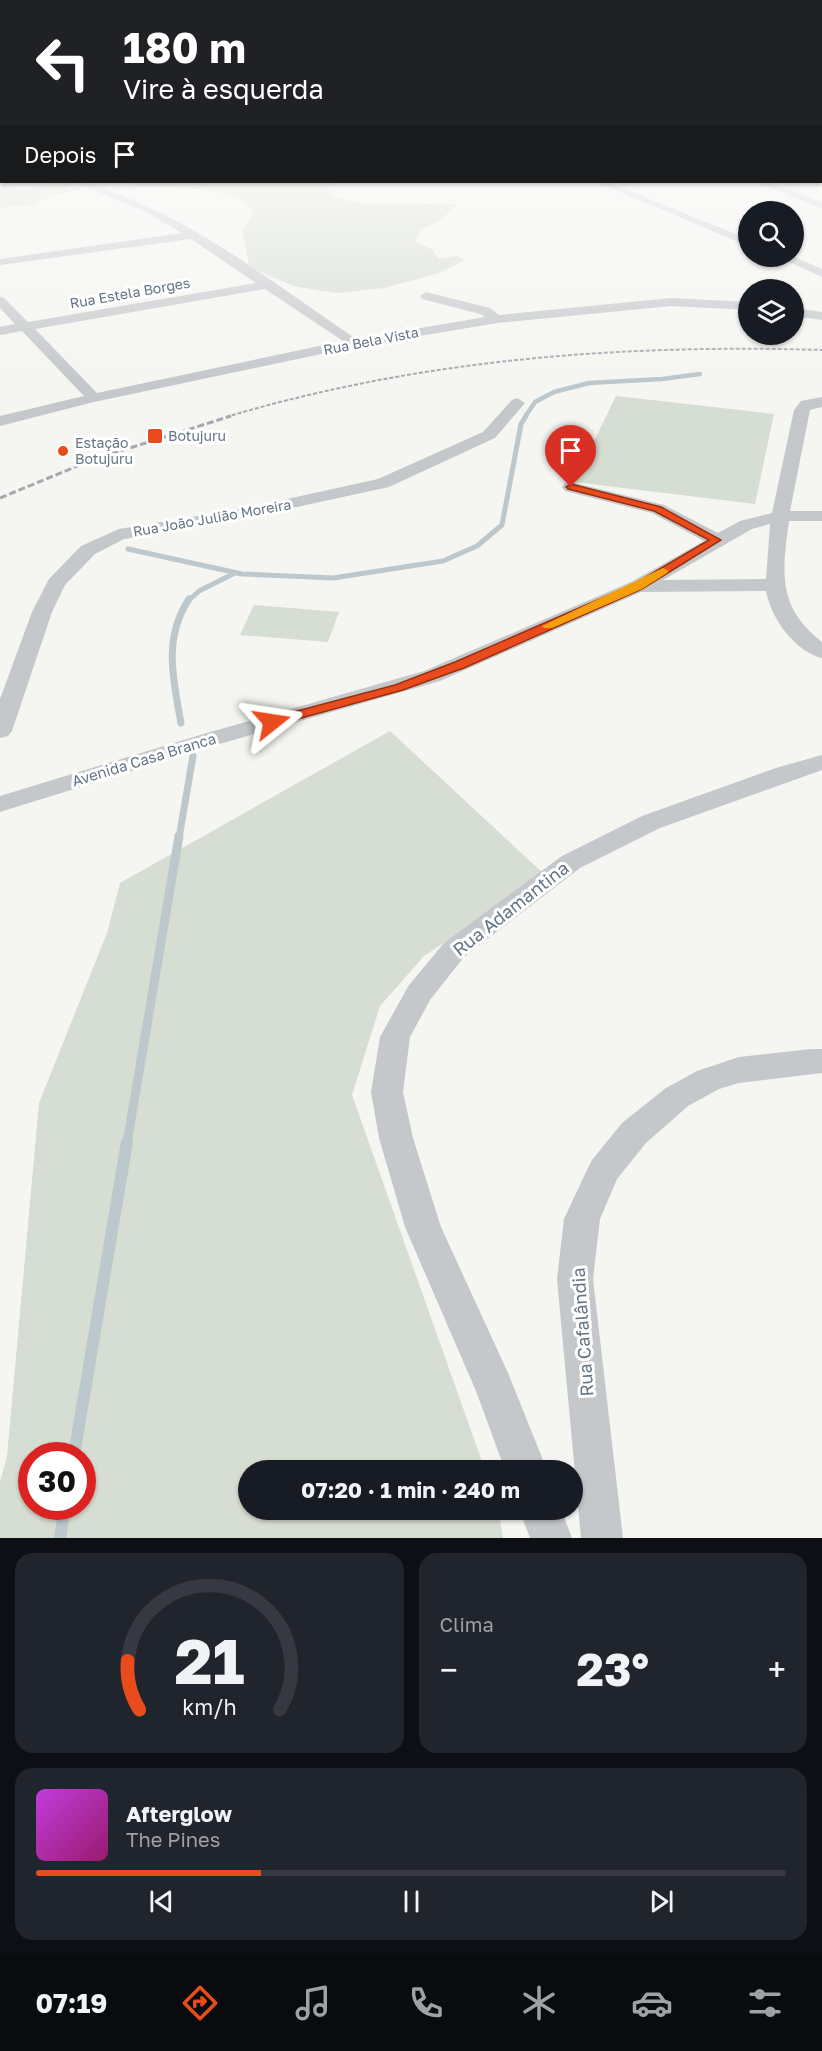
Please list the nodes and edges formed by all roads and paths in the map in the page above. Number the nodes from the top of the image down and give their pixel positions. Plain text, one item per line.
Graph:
1 (174, 237) edge
2 (197, 237) edge
3 (0, 262) edge
4 (804, 266) edge
5 (822, 273) edge
6 (265, 285) junction
7 (426, 296) dead end
8 (0, 301) edge
9 (738, 305) edge
10 (804, 313) edge
11 (822, 316) edge
12 (497, 319) junction
13 (24, 327) junction
14 (0, 331) edge
15 (354, 344) junction
16 (94, 398) junction
17 (822, 402) edge
18 (517, 403) dead end
19 (0, 408) edge
20 (7, 419) edge
21 (571, 487) dead end
22 (782, 516) junction
23 (822, 516) edge
24 (716, 540) junction
25 (774, 585) junction
26 (638, 586) junction
27 (822, 652) edge
28 (0, 731) edge
29 (822, 762) edge
30 (0, 804) edge
31 (822, 1061) edge
32 (522, 1460) edge
33 (544, 1520) edge
34 (551, 1538) edge
35 (602, 1538) edge

1 - 3 street
2 - 6 street
4 - 5 street
6 - 13 street, Rua Estela Borges
6 - 15 street
7 - 12 street
8 - 13 street
9 - 12 street, Rua Bela Vista
10 - 11 street
12 - 15 street, Rua Bela Vista
13 - 14 street, Rua Estela Borges
13 - 16 street
15 - 16 street, Rua Bela Vista
16 - 20 street, Rua Bela Vista
17 - 22 street
18 - 28 street, Rua João Julião Moreira
19 - 20 street
21 - 24 street
22 - 23 street, Avenida Casa Branca
22 - 24 street, Avenida Casa Branca
22 - 25 street
24 - 26 street, Avenida Casa Branca
25 - 26 street
25 - 27 street
26 - 30 street, Avenida Casa Branca
29 - 32 street, Rua Adamantina
31 - 35 street, Rua Cafalândia
33 - 34 street

